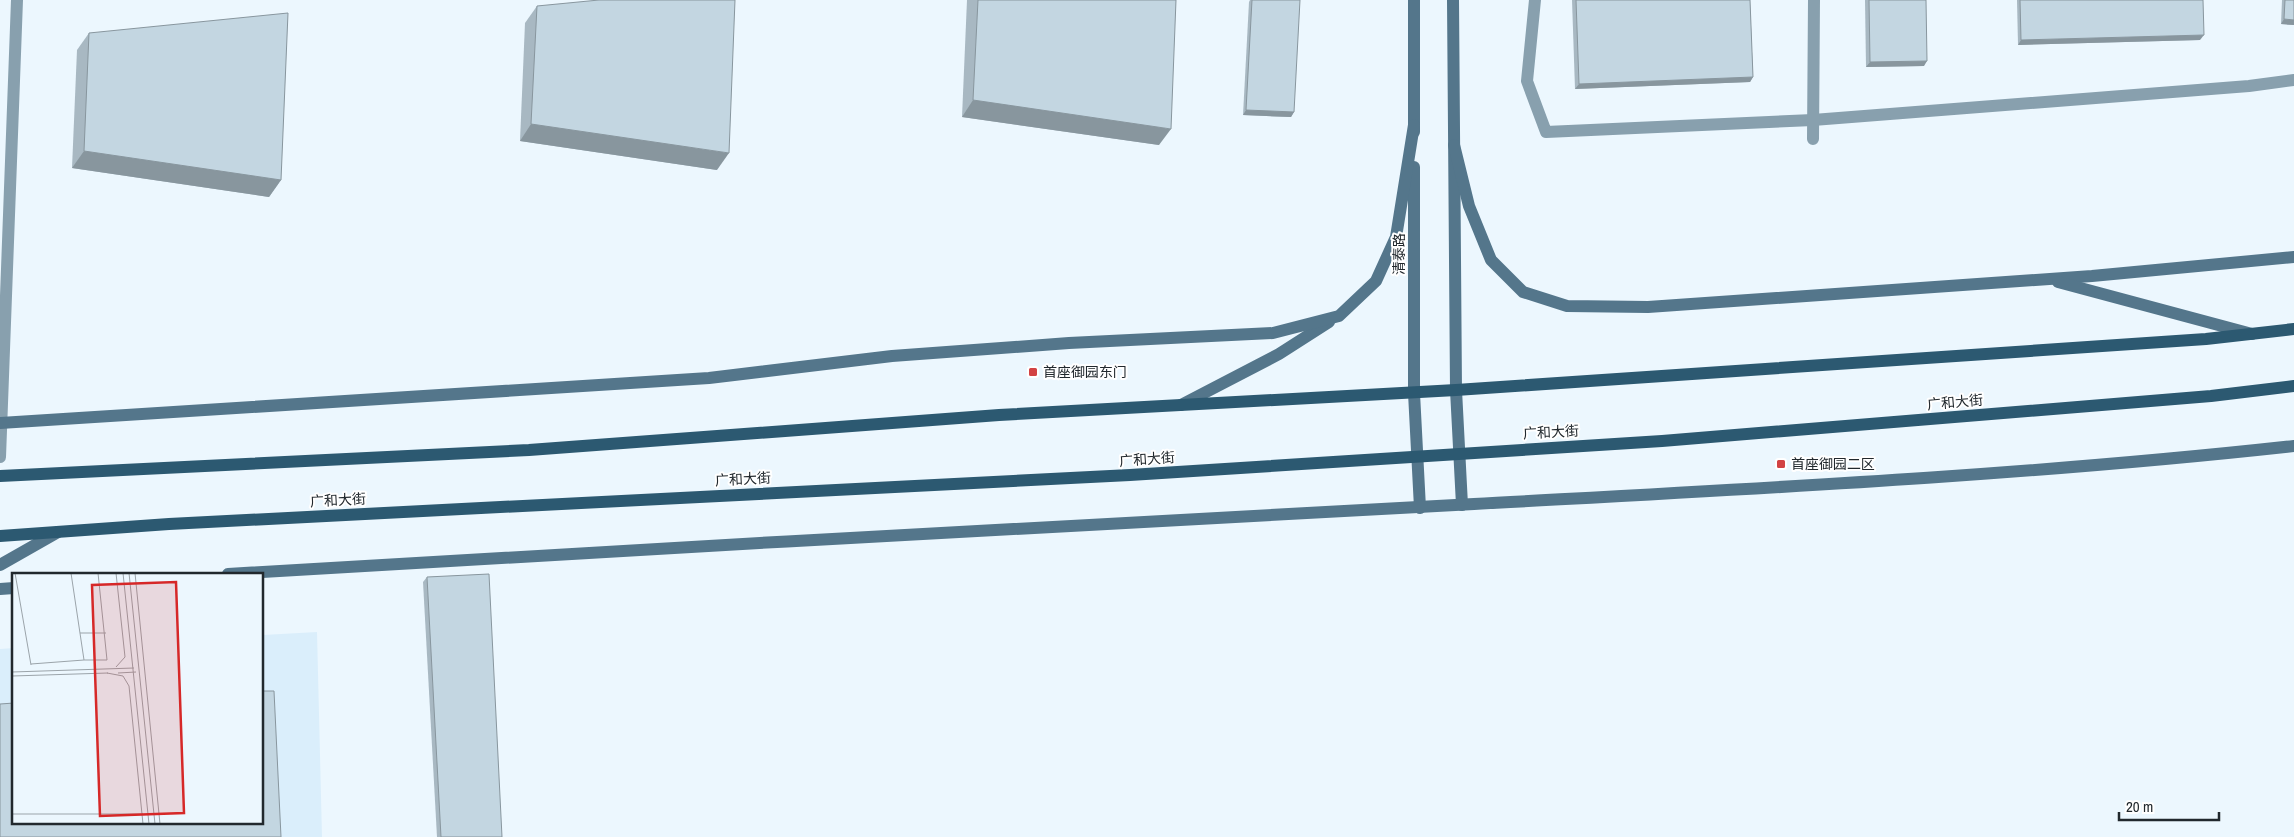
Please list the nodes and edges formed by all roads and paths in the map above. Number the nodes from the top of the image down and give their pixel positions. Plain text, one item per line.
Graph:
1 (17, 0) edge
2 (1414, 0) edge
3 (1453, 0) edge
4 (1536, 0) edge
5 (1814, 0) edge
6 (2294, 80) edge
7 (1813, 120) junction
8 (1414, 125) junction
9 (1813, 139) dead end
10 (1454, 145) junction
11 (2294, 257) edge
12 (2049, 280) junction
13 (1339, 316) junction
14 (2294, 328) edge
15 (2252, 334) junction
16 (2294, 386) edge
17 (1456, 390) junction
18 (1414, 393) junction
19 (1179, 406) junction
20 (1, 423) edge
21 (2294, 446) edge
22 (1459, 453) junction
23 (0, 456) edge
24 (1417, 456) junction
25 (0, 476) edge
26 (1462, 505) junction
27 (1420, 508) junction
28 (58, 532) junction
29 (0, 536) edge
30 (0, 565) edge
31 (244, 573) edge

1 - 20 street
2 - 8 street, 清泰路
3 - 10 street
4 - 7 street
5 - 7 street
6 - 7 street
7 - 9 street
8 - 13 street
8 - 18 street, 清泰路
10 - 12 street
10 - 17 street
11 - 12 street
12 - 15 street
13 - 19 street
13 - 20 street
14 - 15 main road
15 - 17 main road
16 - 22 main road, 广和大街
17 - 18 main road
17 - 22 street
18 - 19 main road
18 - 24 street, 清泰路
19 - 25 main road
20 - 23 street
21 - 26 street
22 - 24 main road, 广和大街
22 - 26 street
24 - 27 street, 清泰路
24 - 28 main road, 广和大街
26 - 27 street
27 - 31 street
28 - 29 main road, 广和大街
28 - 30 street

